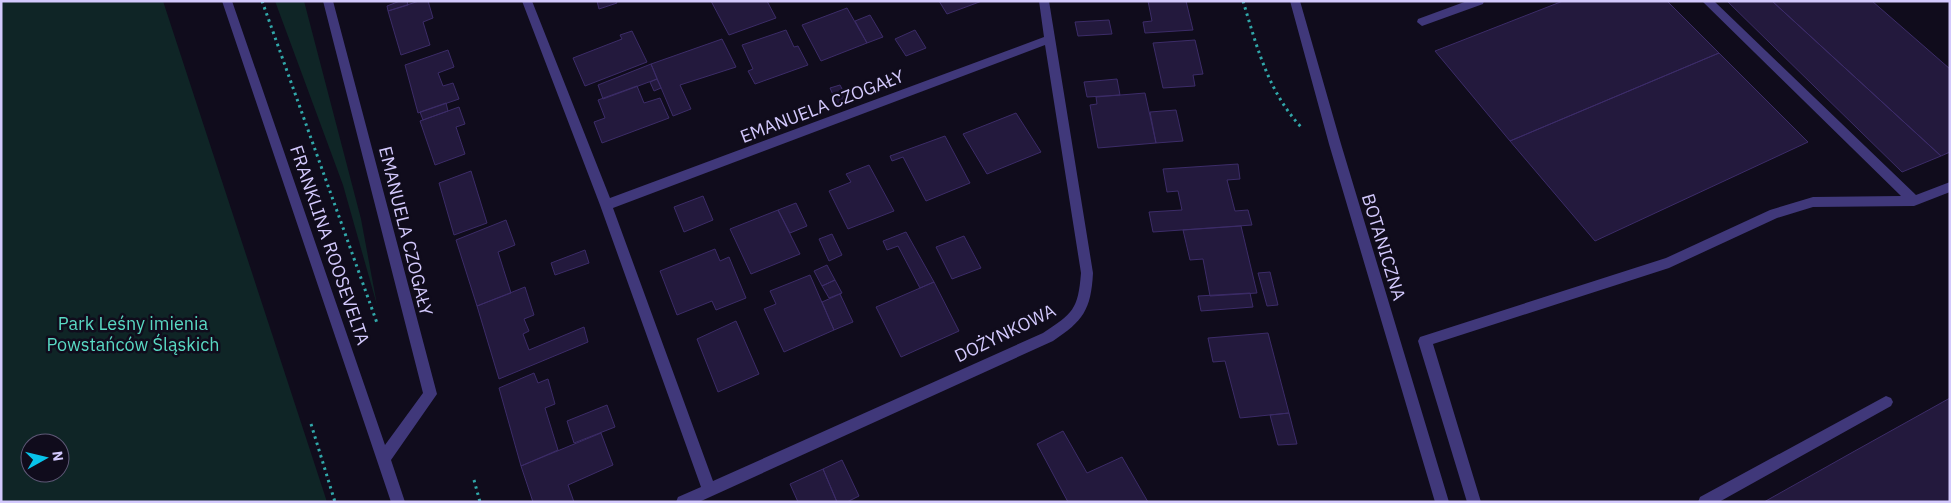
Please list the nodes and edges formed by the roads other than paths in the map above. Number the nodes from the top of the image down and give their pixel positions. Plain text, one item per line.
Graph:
1 (227, 1) edge
2 (328, 1) edge
3 (527, 1) edge
4 (1044, 1) edge
5 (1295, 1) edge
6 (1479, 1) edge
7 (1706, 1) edge
8 (1422, 22) dead end
9 (1050, 39) junction
10 (1950, 187) edge
11 (1914, 201) junction
12 (606, 205) junction
13 (1886, 402) dead end
14 (384, 458) junction
15 (709, 490) junction
16 (398, 502) edge
17 (683, 502) edge
18 (1442, 502) edge
19 (1474, 502) edge
20 (1705, 502) edge

1 - 14 street, FRANKLINA ROOSEVELTA
2 - 14 street, EMANUELA CZOGAŁY
3 - 12 street
4 - 9 street, DOŻYNKOWA
5 - 18 street, BOTANICZNA
6 - 8 street
7 - 11 street
9 - 12 street, EMANUELA CZOGAŁY
9 - 15 street, DOŻYNKOWA
10 - 11 street
11 - 19 street
12 - 15 street
13 - 20 street
14 - 16 street, FRANKLINA ROOSEVELTA
15 - 17 street, DOŻYNKOWA

